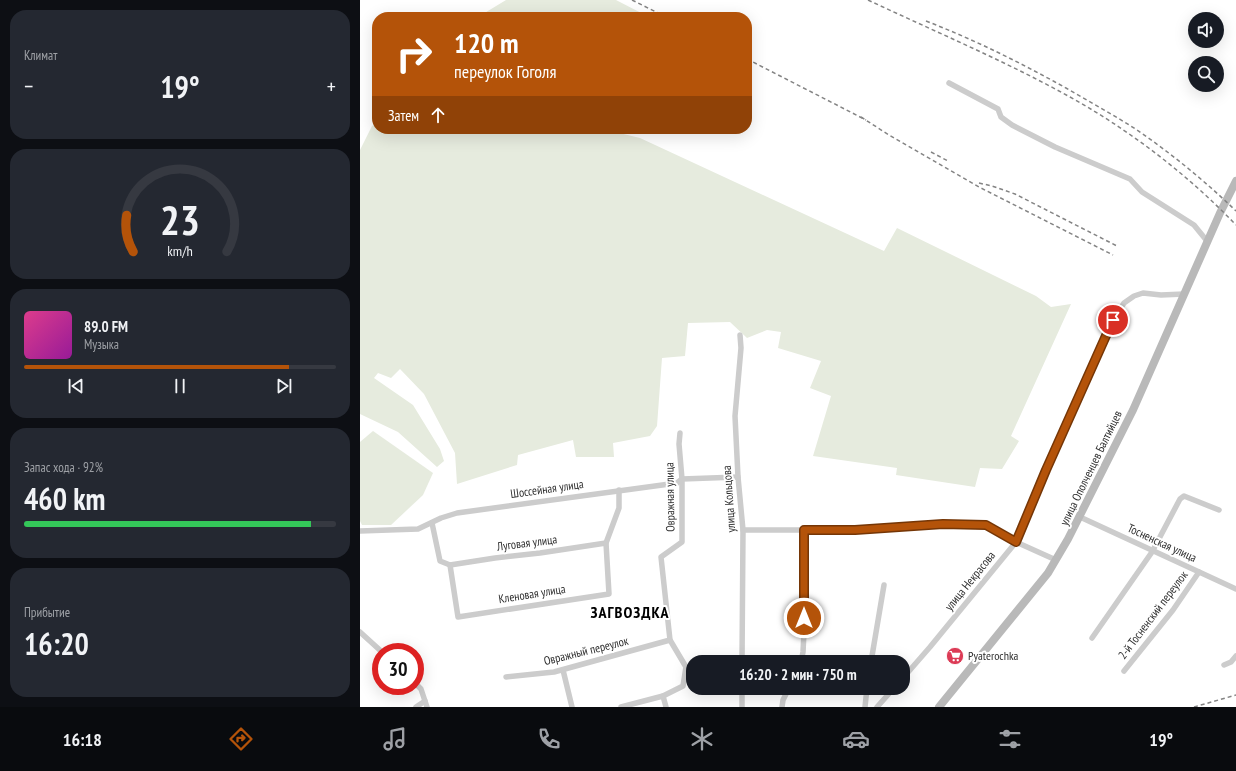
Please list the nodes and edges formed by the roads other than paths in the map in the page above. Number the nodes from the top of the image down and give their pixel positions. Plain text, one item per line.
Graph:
1 (949, 83) dead end
2 (1236, 181) edge
3 (1207, 241) junction
4 (1184, 294) junction
5 (740, 335) dead end
6 (680, 433) dead end
7 (738, 477) junction
8 (682, 479) junction
9 (619, 490) junction
10 (1219, 510) dead end
11 (1080, 517) junction
12 (432, 523) junction
13 (743, 530) junction
14 (804, 530) junction
15 (360, 531) edge
16 (1016, 542) junction
17 (606, 543) junction
18 (1152, 552) junction
19 (1056, 560) junction
20 (450, 565) junction
21 (1199, 572) junction
22 (884, 585) dead end
23 (1236, 589) edge
24 (360, 632) edge
25 (1092, 638) dead end
26 (670, 640) junction
27 (372, 643) edge
28 (742, 655) edge
29 (802, 655) edge
30 (872, 655) edge
31 (1236, 656) edge
32 (1224, 665) dead end
33 (563, 670) junction
34 (910, 670) edge
35 (1124, 671) dead end
36 (506, 677) dead end
37 (742, 695) edge
38 (786, 695) edge
39 (866, 695) edge
40 (888, 695) edge
41 (663, 696) junction
42 (426, 704) edge
43 (416, 707) edge
44 (572, 707) edge
45 (621, 707) edge
46 (666, 707) edge
47 (742, 707) edge
48 (782, 707) edge
49 (865, 707) edge
50 (877, 707) edge
51 (939, 707) edge

1 - 3 street
2 - 3 main road, улица Ополченцев Балтийцев
3 - 4 main road, улица Ополченцев Балтийцев
4 - 11 main road, улица Ополченцев Балтийцев
4 - 16 street, улица Некрасова
5 - 7 street, улица Кольцова
6 - 8 street, Овражная улица
7 - 8 street, Шоссейная улица
7 - 13 street, улица Кольцова
8 - 9 street, Шоссейная улица
8 - 26 street, Овражная улица
9 - 12 street, Шоссейная улица
9 - 17 street
10 - 18 street
11 - 18 street, Тосненская улица
11 - 19 main road, улица Ополченцев Балтийцев
12 - 15 street, Шоссейная улица
12 - 20 street
13 - 14 street
13 - 28 street, улица Кольцова
14 - 16 street
14 - 29 street
16 - 19 street
16 - 34 street, улица Некрасова
17 - 20 street, Луговая улица
17 - 20 street, Кленовая улица
18 - 21 street, Тосненская улица
18 - 25 street
19 - 51 main road, улица Ополченцев Балтийцев
21 - 23 street, Тосненская улица
21 - 35 street, 2-й Тосненский переулок
22 - 30 street
24 - 27 street
26 - 33 street, Овражный переулок
26 - 41 street, Овражная улица
31 - 32 street
33 - 36 street, Овражный переулок
33 - 44 street
37 - 47 street
38 - 48 street
39 - 49 street
40 - 50 street
41 - 45 street
41 - 46 street
42 - 43 street

